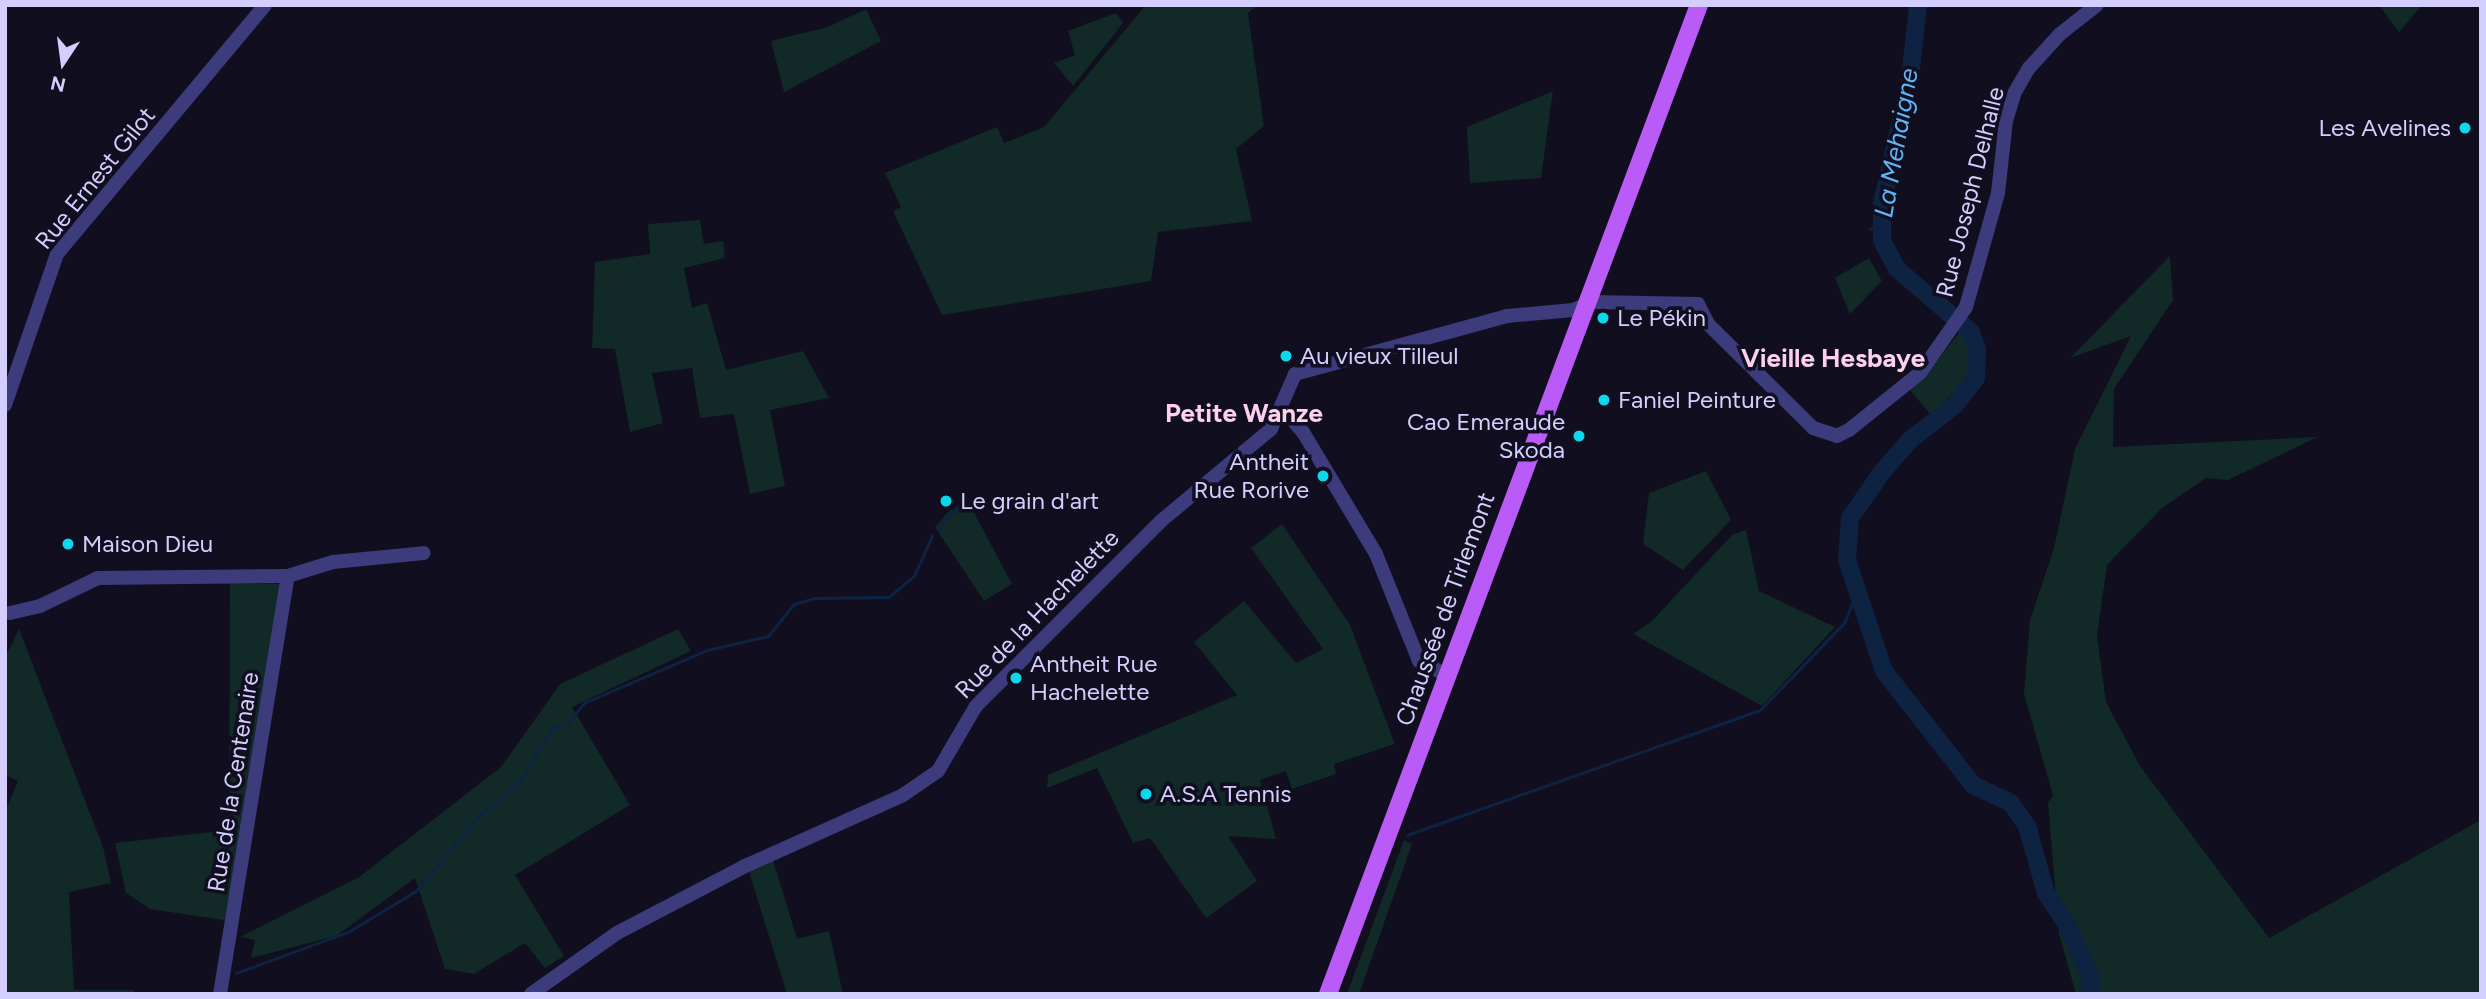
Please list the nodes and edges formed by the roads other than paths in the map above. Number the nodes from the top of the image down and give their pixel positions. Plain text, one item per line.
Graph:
1 (265, 5) edge
2 (1699, 5) edge
3 (2097, 5) edge
4 (1586, 304) junction
5 (5, 405) edge
6 (1282, 408) junction
7 (424, 553) dead end
8 (288, 576) junction
9 (8, 609) edge
10 (5, 628) edge
11 (1447, 676) junction
12 (220, 994) edge
13 (531, 994) edge
14 (1328, 994) edge

1 - 5 street, Rue Ernest Gilot
2 - 4 main road, Chaussée de Tirlemont
3 - 4 street, Rue Joseph Delhalle
4 - 6 street, Rue de la Hachelette
4 - 11 main road, Chaussée de Tirlemont
6 - 11 street
6 - 13 street, Rue de la Hachelette
7 - 8 street
8 - 9 street
8 - 12 street, Rue de la Centenaire
9 - 10 street
11 - 14 main road, Chaussée de Tirlemont

